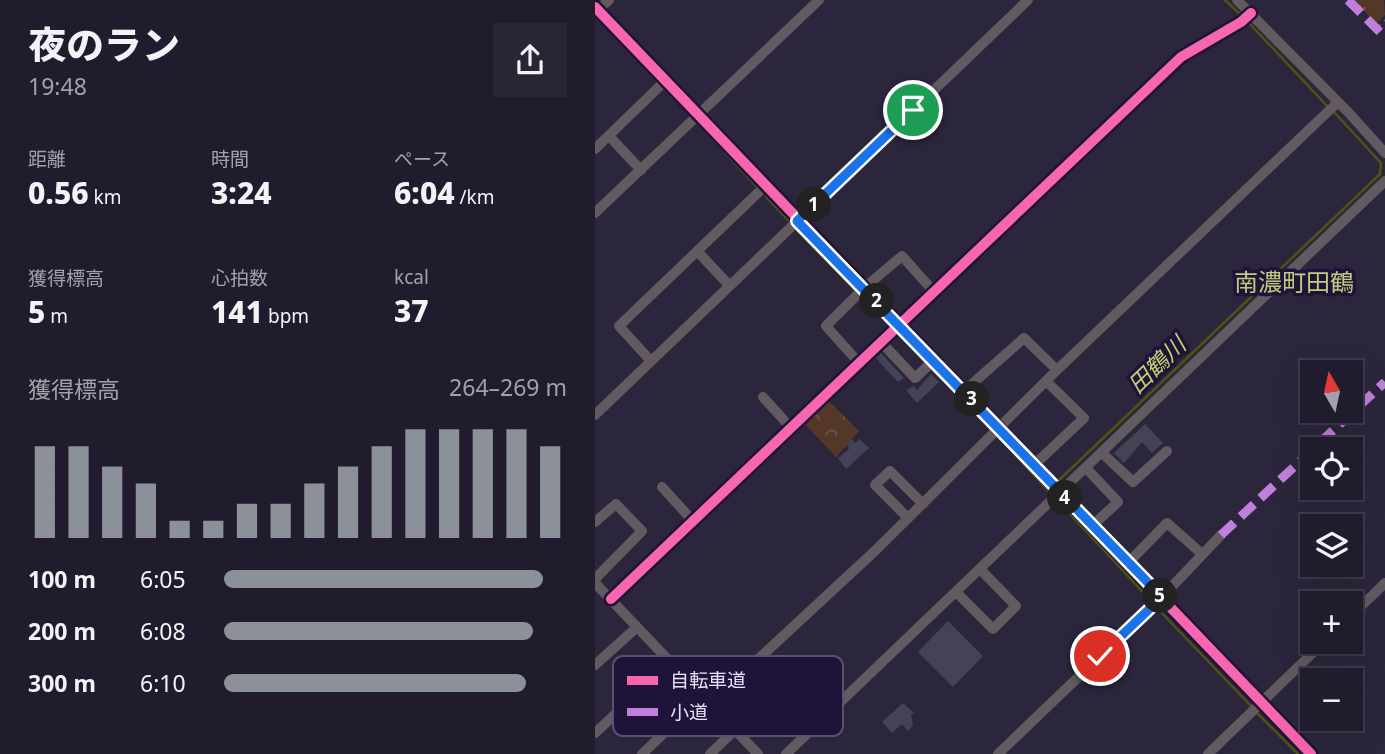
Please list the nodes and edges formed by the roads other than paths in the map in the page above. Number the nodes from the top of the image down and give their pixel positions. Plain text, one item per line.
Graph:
1 (609, 0) edge
2 (819, 0) edge
3 (1028, 0) edge
4 (1237, 0) edge
5 (597, 9) edge
6 (1247, 16) junction
7 (665, 81) junction
8 (1334, 106) junction
9 (698, 116) junction
10 (609, 136) junction
11 (595, 149) edge
12 (1385, 153) edge
13 (641, 170) junction
14 (1385, 181) edge
15 (765, 186) junction
16 (596, 209) edge
17 (797, 221) junction
18 (697, 251) junction
19 (729, 285) junction
20 (865, 288) junction
21 (935, 293) junction
22 (900, 325) junction
23 (882, 343) junction
24 (650, 360) junction
25 (934, 360) junction
26 (860, 364) junction
27 (1057, 370) junction
28 (1046, 381) junction
29 (964, 391) junction
30 (763, 397) dead end
31 (595, 415) edge
32 (1000, 428) junction
33 (792, 429) junction
34 (1167, 451) dead end
35 (1102, 453) junction
36 (1033, 466) junction
37 (1086, 468) junction
38 (662, 487) dead end
39 (1057, 495) junction
40 (923, 504) junction
41 (908, 518) junction
42 (692, 520) junction
43 (595, 522) edge
44 (1092, 526) junction
45 (1221, 535) dead end
46 (1202, 553) junction
47 (1128, 563) junction
48 (980, 569) junction
49 (595, 581) edge
50 (1385, 583) edge
51 (956, 592) junction
52 (611, 600) junction
53 (1157, 601) junction
54 (1363, 604) edge
55 (636, 628) junction
56 (1312, 654) edge
57 (665, 656) edge
58 (756, 656) edge
59 (595, 664) edge
60 (843, 700) edge
61 (1257, 707) junction
62 (613, 716) edge
63 (595, 733) edge
64 (664, 736) edge
65 (729, 736) edge
66 (741, 736) edge
67 (805, 736) edge
68 (642, 754) edge
69 (710, 754) edge
70 (758, 754) edge
71 (786, 754) edge
72 (999, 754) edge
73 (1208, 754) edge
74 (1311, 754) edge

1 - 5 street
2 - 9 street
3 - 17 street
4 - 6 street
5 - 7 street
6 - 8 street
6 - 21 street
7 - 9 street
7 - 10 street
8 - 12 street
8 - 27 street
9 - 13 street
9 - 15 street
10 - 11 street
10 - 13 street
13 - 16 street
14 - 35 street
15 - 17 street
15 - 18 street
17 - 19 street
17 - 20 street
18 - 19 street
18 - 24 street
19 - 24 street
20 - 21 street
20 - 22 street
20 - 26 street
21 - 22 street
22 - 23 street
22 - 25 street
23 - 25 street
23 - 26 street
24 - 31 street
25 - 29 street
26 - 33 street
27 - 28 street
27 - 29 street
28 - 32 street
28 - 36 street
29 - 32 street
30 - 33 street
32 - 36 street
32 - 40 street
33 - 42 street
34 - 35 street
35 - 37 street
36 - 39 street
37 - 39 street
37 - 44 street
38 - 42 street
39 - 44 street
39 - 48 street
40 - 41 street
40 - 41 street
41 - 58 street
42 - 52 street
43 - 49 street
44 - 47 street
45 - 46 street
46 - 47 street
46 - 53 street
47 - 53 street
48 - 51 street
48 - 51 street
49 - 52 street
50 - 54 street
51 - 60 street
52 - 55 street
53 - 61 street
53 - 72 street
55 - 57 street
55 - 59 street
56 - 61 street
61 - 73 street
61 - 74 street
62 - 63 street
64 - 68 street
65 - 69 street
66 - 70 street
67 - 71 street

